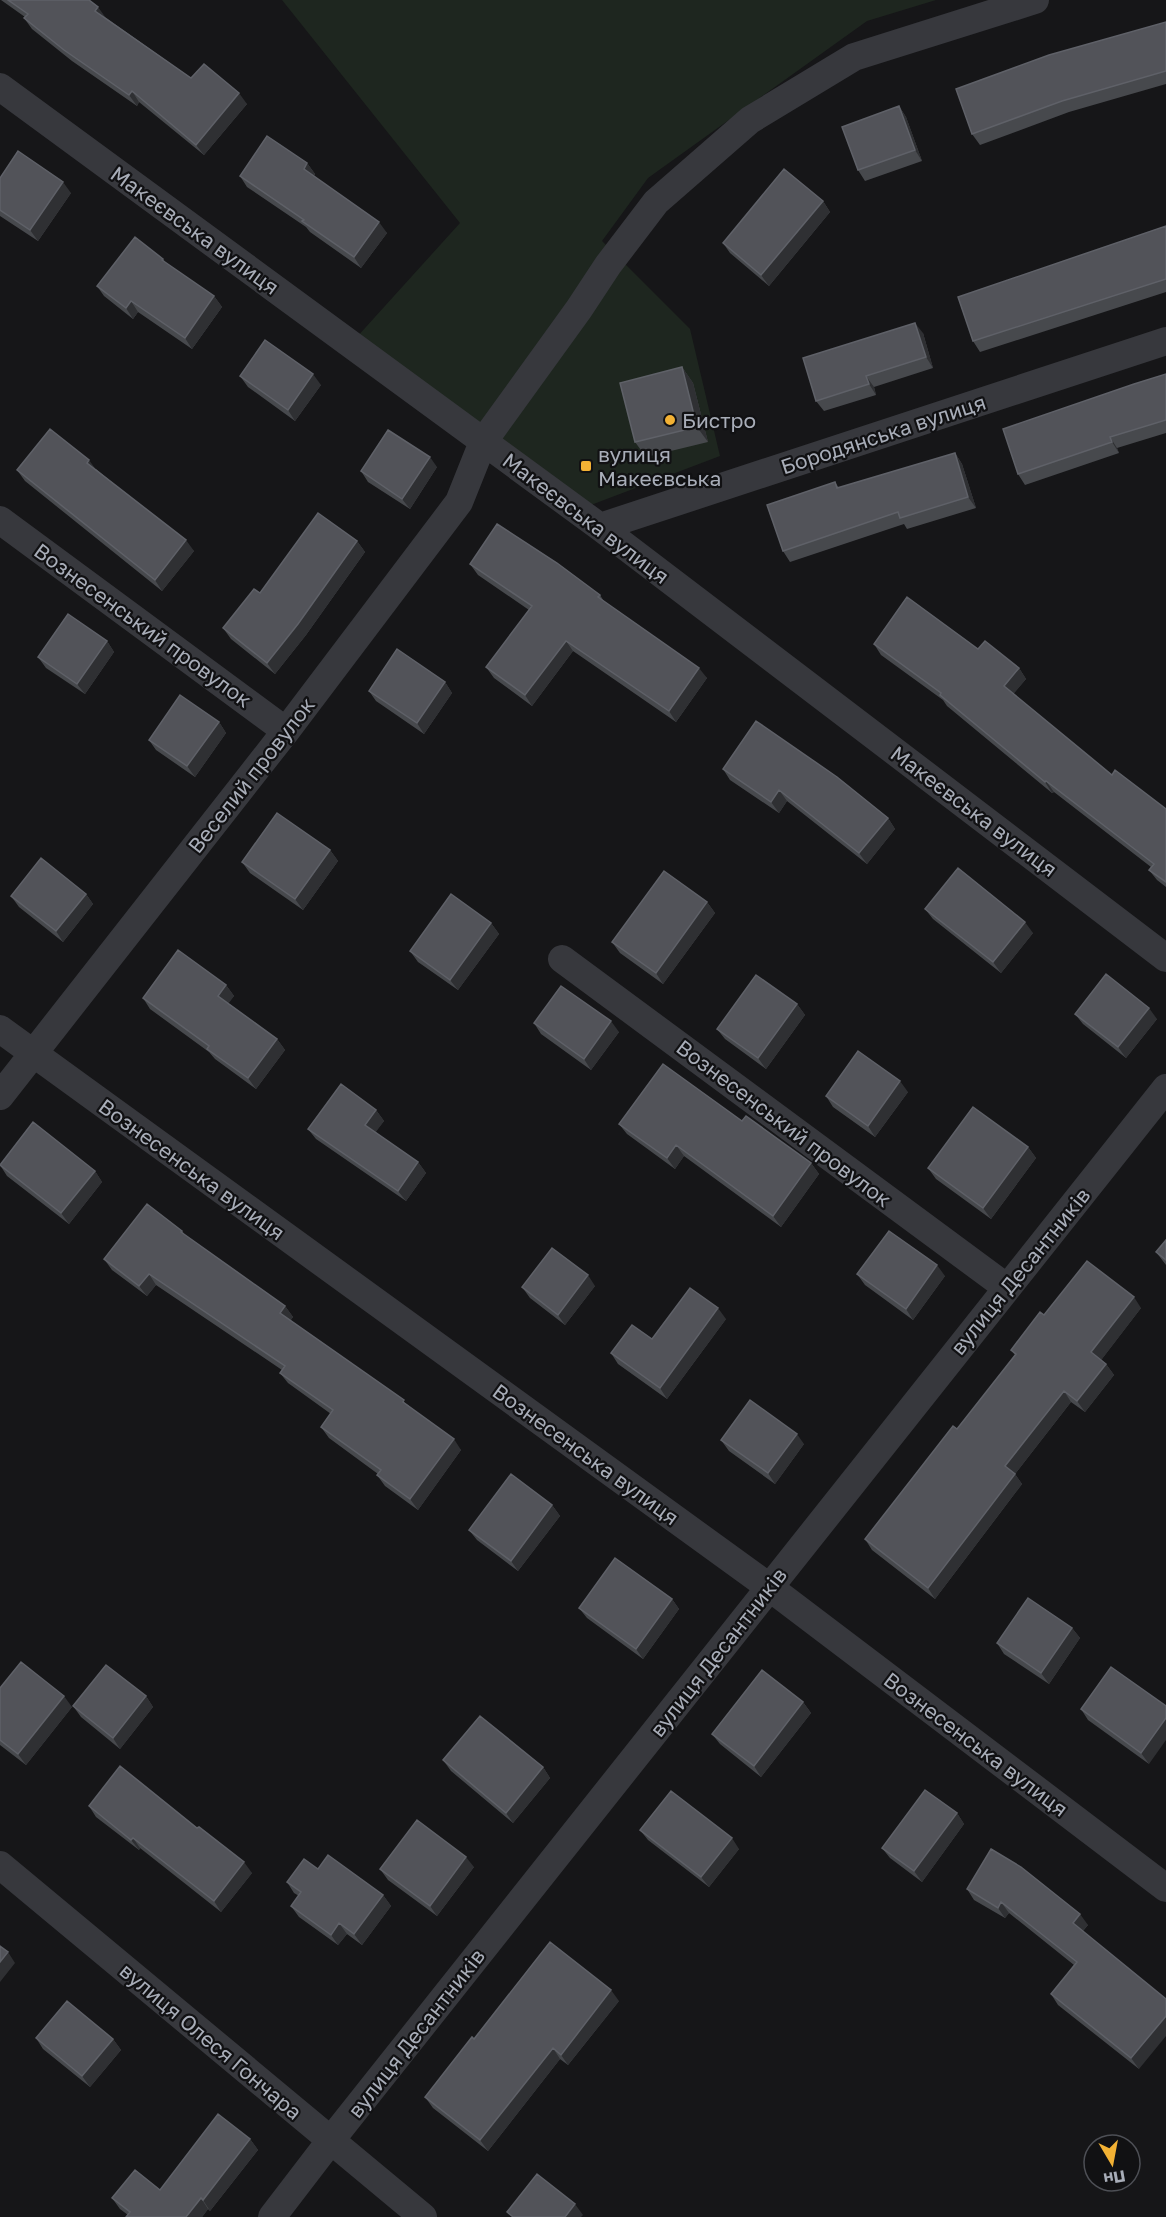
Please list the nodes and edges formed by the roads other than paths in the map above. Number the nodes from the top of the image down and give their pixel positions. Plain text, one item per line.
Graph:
1 (1035, 0) edge
2 (0, 87) edge
3 (1166, 341) edge
4 (483, 442) junction
5 (0, 520) edge
6 (600, 527) junction
7 (286, 731) junction
8 (1166, 958) edge
9 (562, 959) dead end
10 (0, 1029) edge
11 (33, 1054) junction
12 (1166, 1088) edge
13 (0, 1096) edge
14 (1006, 1287) junction
15 (769, 1587) junction
16 (0, 1865) edge
17 (1166, 1888) edge
18 (331, 2140) junction
19 (272, 2217) edge
20 (423, 2217) edge

1 - 4 street, Веселий провулок
2 - 4 street, Макеєвська вулиця
3 - 6 street, Бородянська вулиця
4 - 6 street, Макеєвська вулиця
4 - 7 street, Веселий провулок
5 - 7 street, Вознесенський провулок
6 - 8 street, Макеєвська вулиця
7 - 11 street, Веселий провулок
9 - 14 street, Вознесенський провулок
10 - 11 street, Вознесенська вулиця
11 - 13 street, Веселий провулок
11 - 15 street, Вознесенська вулиця
12 - 14 street, вулиця Десантників
14 - 15 street, вулиця Десантників
15 - 17 street, Вознесенська вулиця
15 - 18 street, вулиця Десантників
16 - 18 street, вулиця Олеся Гончара
18 - 19 street, вулиця Десантників
18 - 20 street, вулиця Олеся Гончара

